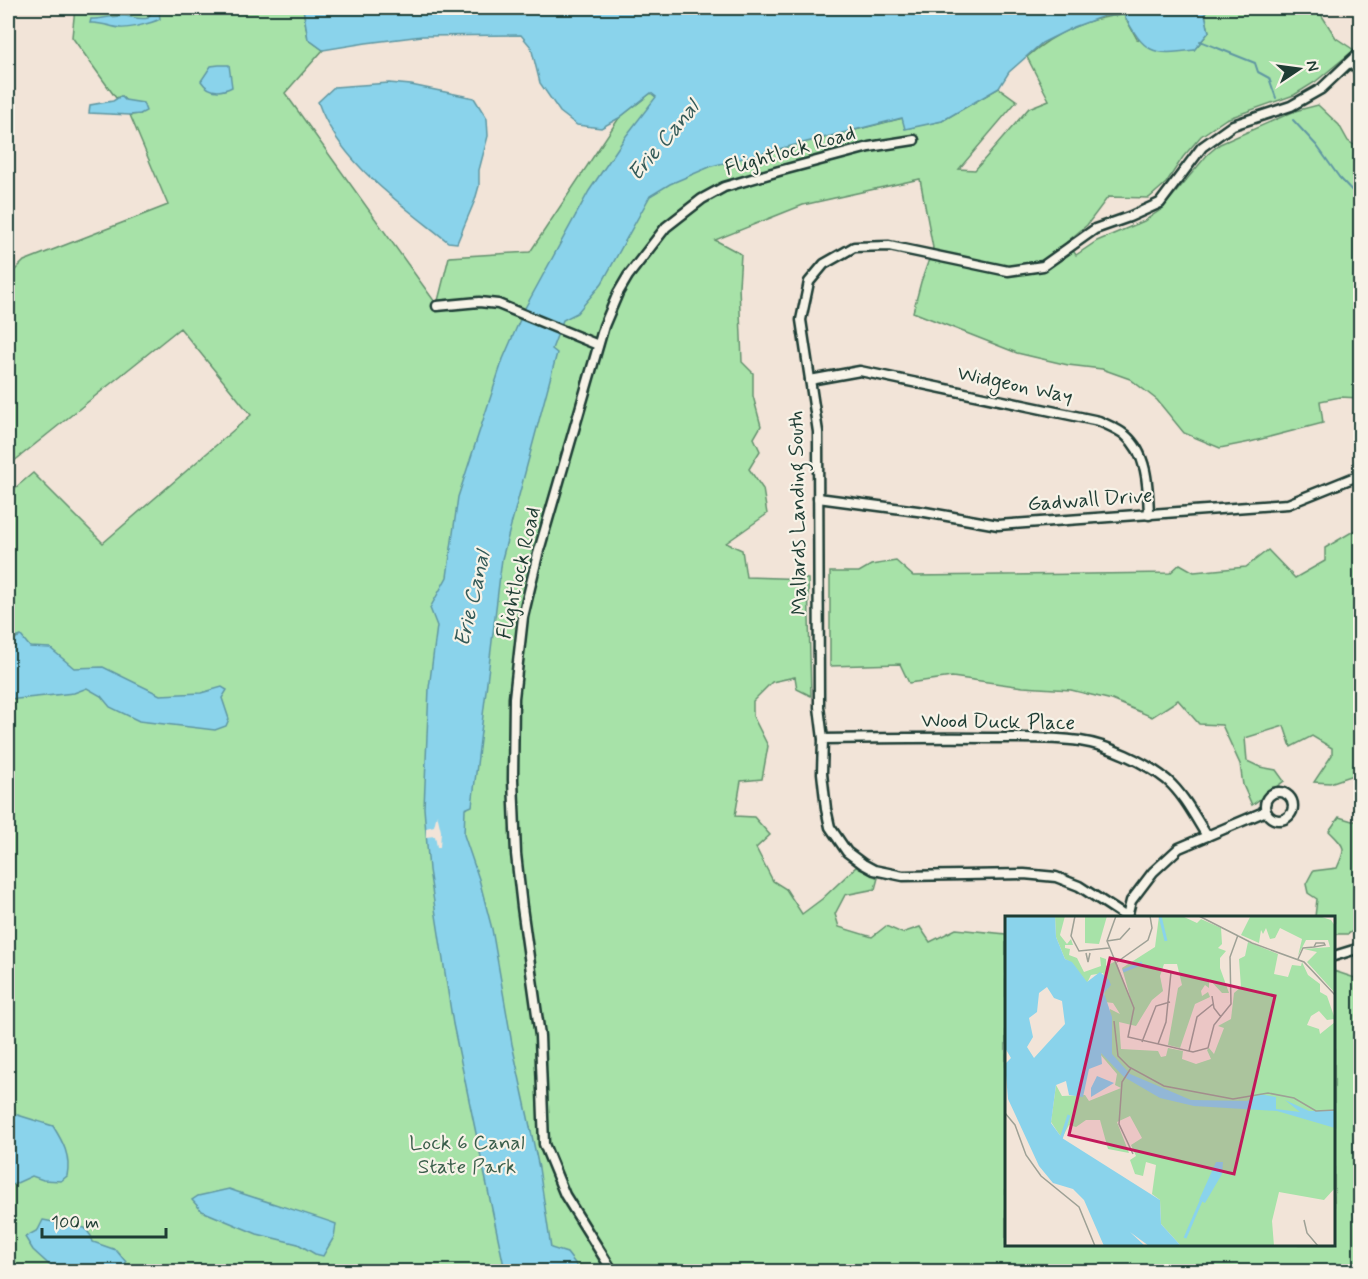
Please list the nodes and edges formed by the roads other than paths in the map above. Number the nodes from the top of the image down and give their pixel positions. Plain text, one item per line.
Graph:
1 (1360, 51) edge
2 (1350, 63) junction
3 (1360, 71) edge
4 (914, 140) dead end
5 (437, 306) dead end
6 (598, 345) junction
7 (810, 380) junction
8 (1360, 475) edge
9 (818, 498) junction
10 (1149, 514) junction
11 (823, 739) junction
12 (1266, 811) dead end
13 (1207, 836) junction
14 (1125, 916) edge
15 (1127, 916) edge
16 (1360, 948) edge
17 (1335, 956) edge
18 (614, 1272) edge

1 - 2 street, Mallards Landing South
2 - 3 street
2 - 7 street, Mallards Landing South
4 - 6 street, Flightlock Road
5 - 6 street
6 - 18 street, Flightlock Road
7 - 9 street, Mallards Landing South
7 - 10 street, Widgeon Way
8 - 10 street, Gadwall Drive
9 - 10 street, Gadwall Drive
9 - 11 street, Mallards Landing South
11 - 13 street, Wood Duck Place
11 - 14 street, Mallards Landing South
12 - 13 street
13 - 15 street
16 - 17 street

